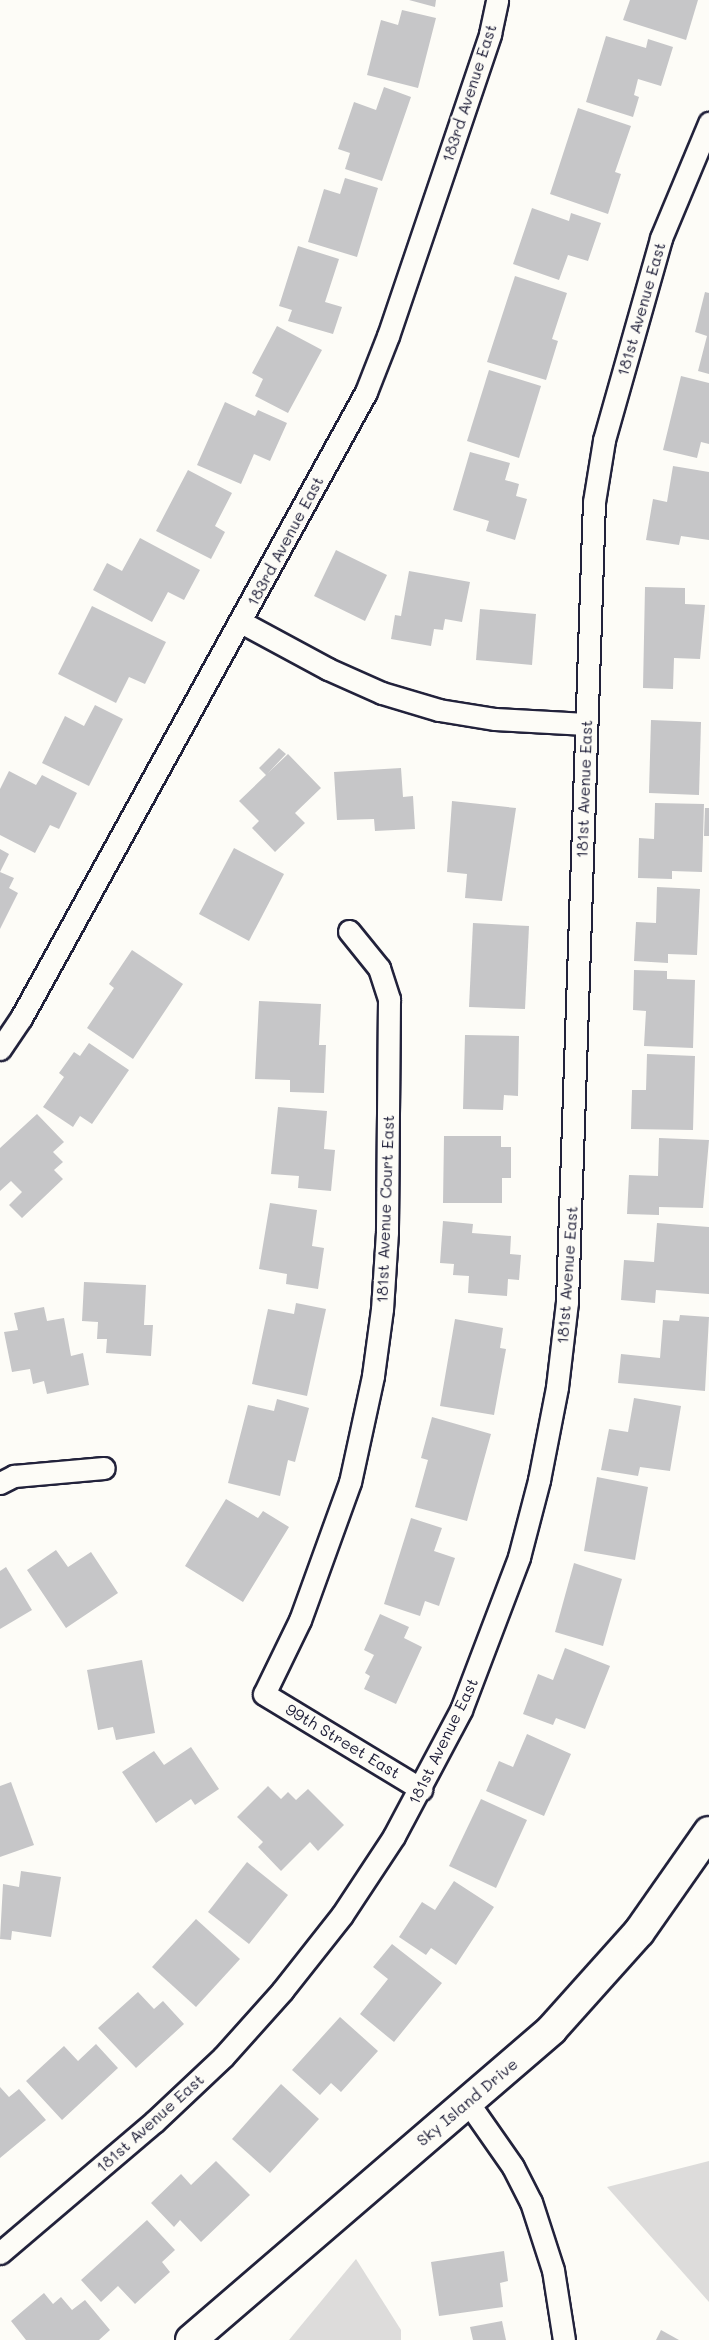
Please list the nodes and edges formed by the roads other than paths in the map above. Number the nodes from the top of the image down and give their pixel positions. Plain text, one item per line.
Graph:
1 (497, 0) edge
2 (709, 123) edge
3 (241, 622) junction
4 (586, 724) junction
5 (349, 931) dead end
6 (0, 1049) edge
7 (104, 1468) dead end
8 (0, 1483) edge
9 (264, 1694) joint
10 (421, 1789) junction
11 (709, 1832) edge
12 (467, 2101) junction
13 (0, 2253) edge
14 (191, 2340) edge
15 (564, 2340) edge

1 - 3 street, 183rd Avenue East
2 - 4 street, 181st Avenue East
3 - 4 street
3 - 6 street, 183rd Avenue East
4 - 10 street, 181st Avenue East
5 - 9 street, 181st Avenue Court East
7 - 8 street
9 - 10 street, 99th Street East
10 - 13 street, 181st Avenue East
11 - 12 street, Sky Island Drive
12 - 14 street, Sky Island Drive
12 - 15 street

